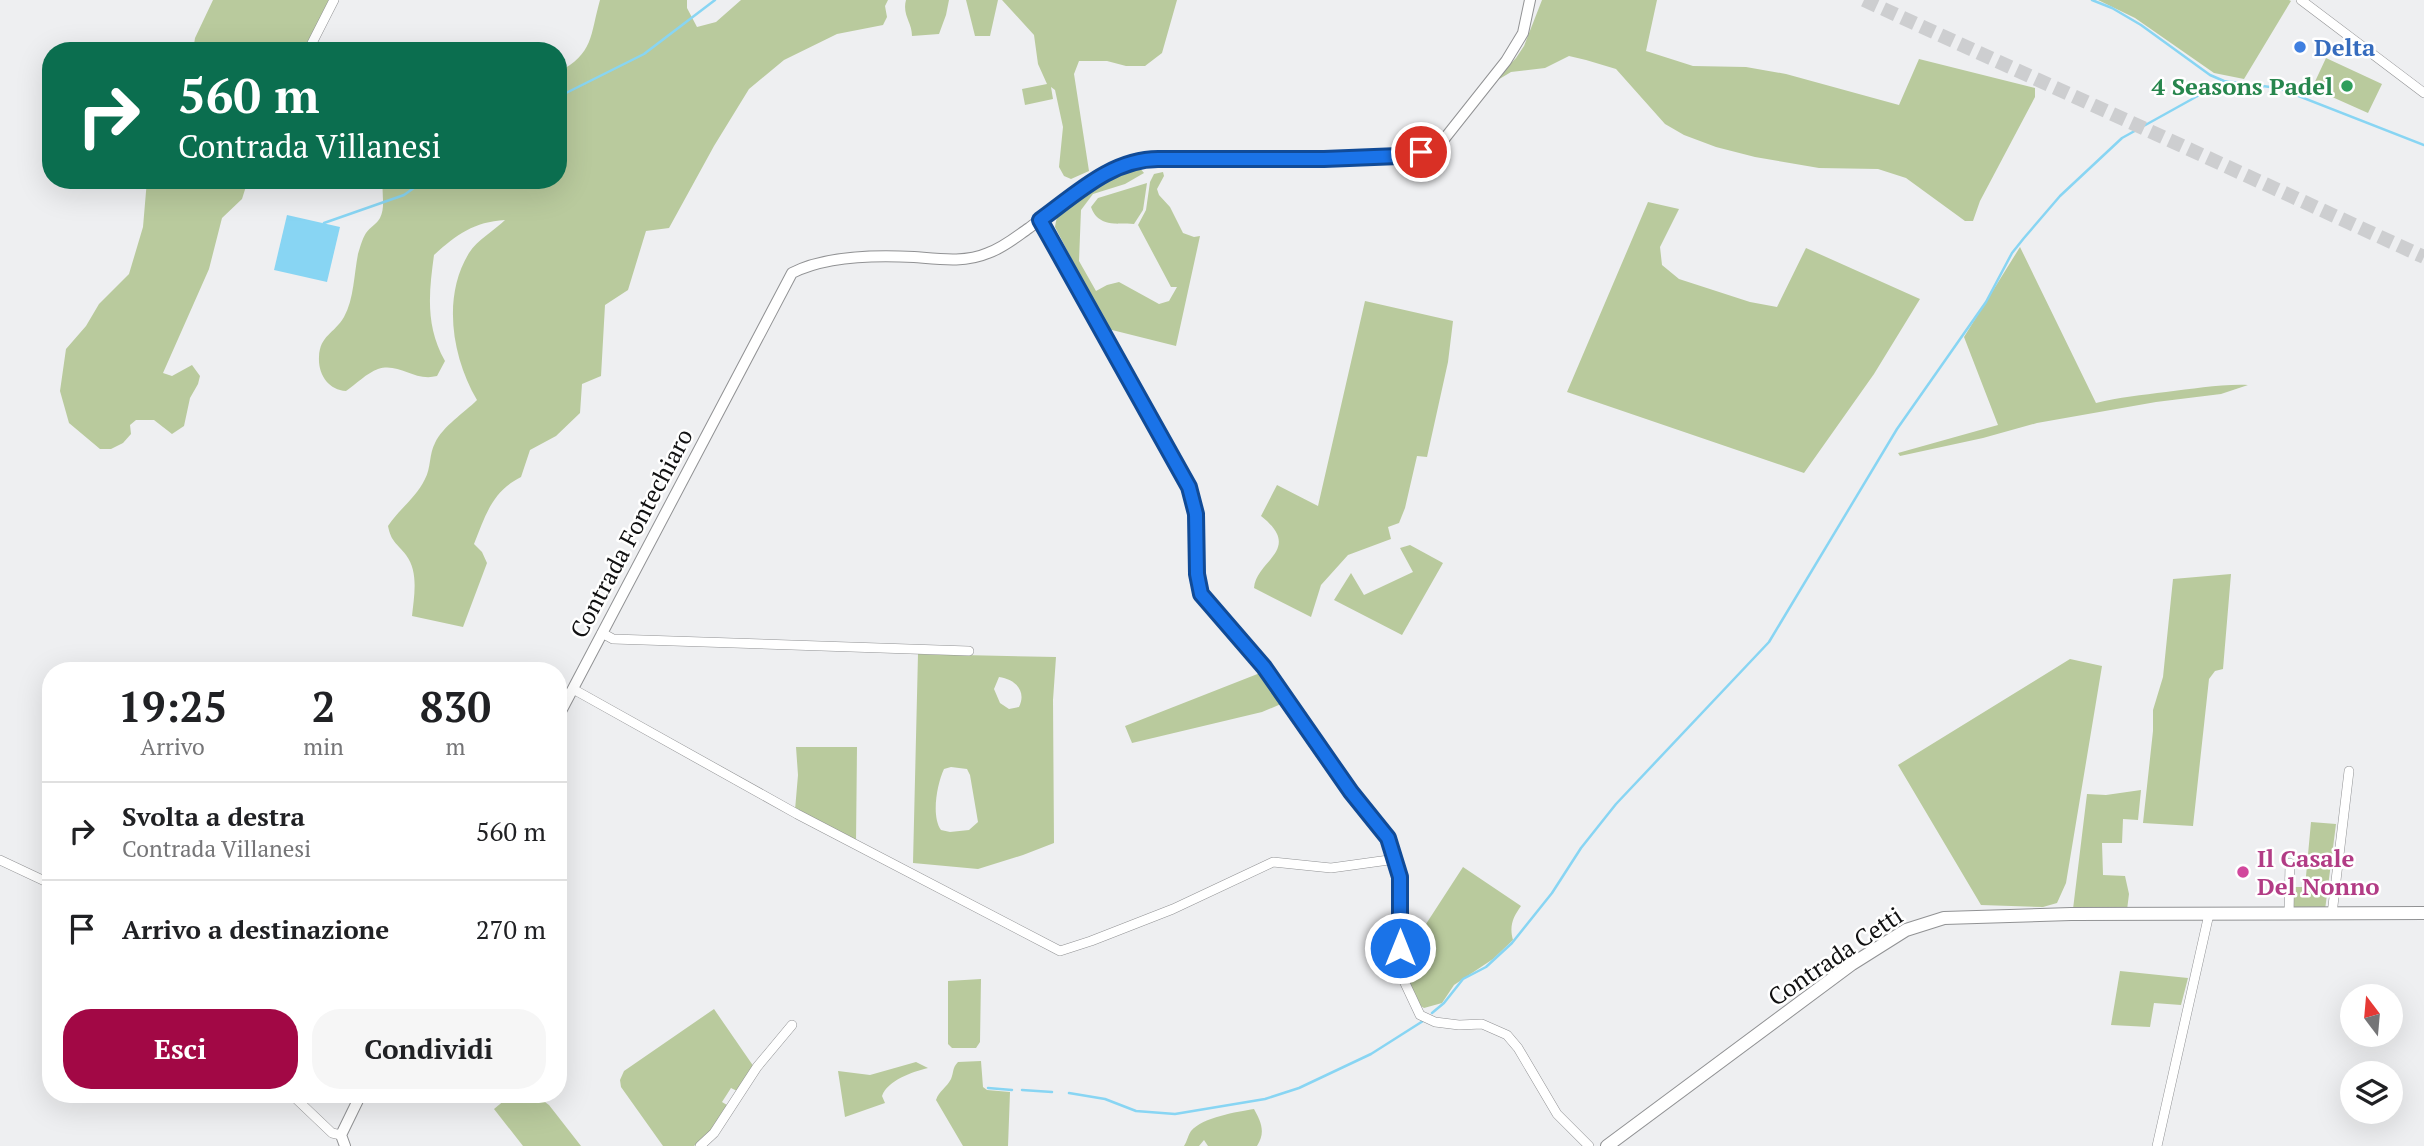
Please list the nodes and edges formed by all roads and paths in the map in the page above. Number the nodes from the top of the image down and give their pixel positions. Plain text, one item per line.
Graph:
1 (334, 0) edge
2 (1530, 0) edge
3 (2301, 0) edge
4 (2309, 0) edge
5 (2319, 14) junction
6 (313, 42) edge
7 (2424, 93) edge
8 (1040, 220) junction
9 (602, 633) junction
10 (969, 651) dead end
11 (573, 690) junction
12 (567, 701) edge
13 (2349, 771) dead end
14 (1396, 859) junction
15 (0, 860) edge
16 (2290, 863) dead end
17 (42, 880) edge
18 (2424, 913) edge
19 (2289, 914) junction
20 (2332, 914) junction
21 (2210, 915) junction
22 (792, 1025) dead end
23 (300, 1103) edge
24 (357, 1103) edge
25 (343, 1140) edge
26 (700, 1146) edge
27 (1589, 1146) edge
28 (1607, 1146) edge
29 (2157, 1146) edge

1 - 6 street
2 - 8 street, Contrada Fontechiaro
3 - 5 street
4 - 5 street
5 - 7 street
8 - 9 street, Contrada Fontechiaro
8 - 14 street
9 - 10 street
9 - 11 street, Contrada Fontechiaro
11 - 12 street, Contrada Fontechiaro
11 - 14 street
13 - 20 street
14 - 27 street
15 - 17 street
16 - 19 street
18 - 20 main road, Contrada Cetti
19 - 20 main road, Contrada Cetti
19 - 21 main road, Contrada Cetti
21 - 28 main road, Contrada Cetti
21 - 29 street
22 - 26 street
23 - 25 street
24 - 25 street

